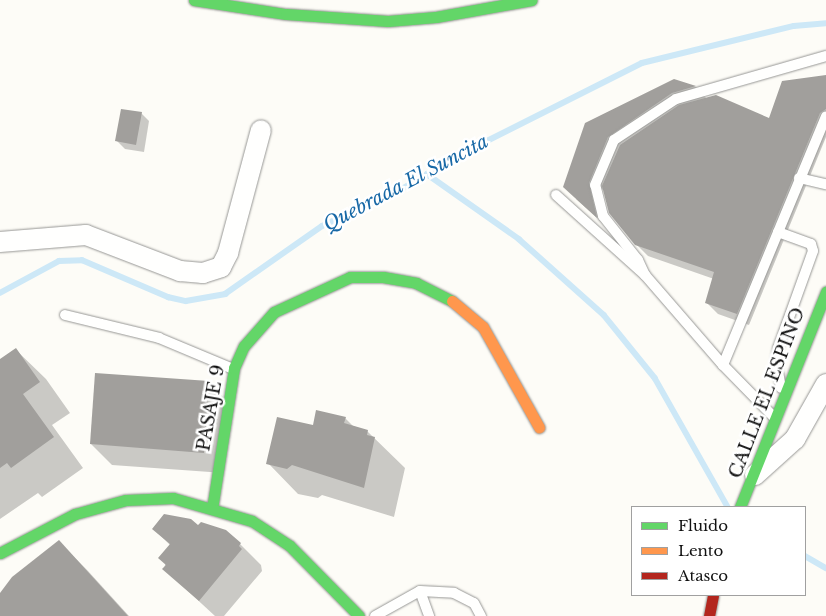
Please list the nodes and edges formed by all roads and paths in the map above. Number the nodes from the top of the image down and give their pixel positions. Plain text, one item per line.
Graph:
1 (194, 0) edge
2 (531, 0) edge
3 (826, 56) edge
4 (826, 116) edge
5 (261, 130) dead end
6 (800, 178) junction
7 (826, 184) edge
8 (556, 195) dead end
9 (778, 232) junction
10 (0, 242) edge
11 (645, 275) junction
12 (826, 292) edge
13 (66, 315) dead end
14 (723, 365) junction
15 (234, 369) junction
16 (826, 384) edge
17 (784, 396) junction
18 (775, 418) junction
19 (540, 427) dead end
20 (754, 477) junction
21 (740, 506) edge
22 (212, 509) junction
23 (0, 553) edge
24 (420, 591) junction
25 (713, 596) edge
26 (359, 616) edge
27 (375, 616) edge
28 (429, 616) edge
29 (481, 616) edge
30 (710, 616) edge

1 - 2 main road
3 - 11 lane
4 - 6 lane
5 - 10 street
6 - 7 lane
6 - 9 lane
8 - 11 lane
9 - 14 lane
9 - 17 lane
11 - 14 lane
12 - 17 main road, CALLE EL ESPINO
13 - 15 lane
14 - 18 lane
15 - 19 main road, PASAJE 9
15 - 22 main road, PASAJE 9
16 - 20 street
17 - 18 main road, CALLE EL ESPINO
18 - 20 main road, CALLE EL ESPINO
20 - 21 main road, CALLE EL ESPINO
22 - 23 main road
22 - 26 main road
24 - 27 lane
24 - 28 lane
24 - 29 lane
25 - 30 main road

